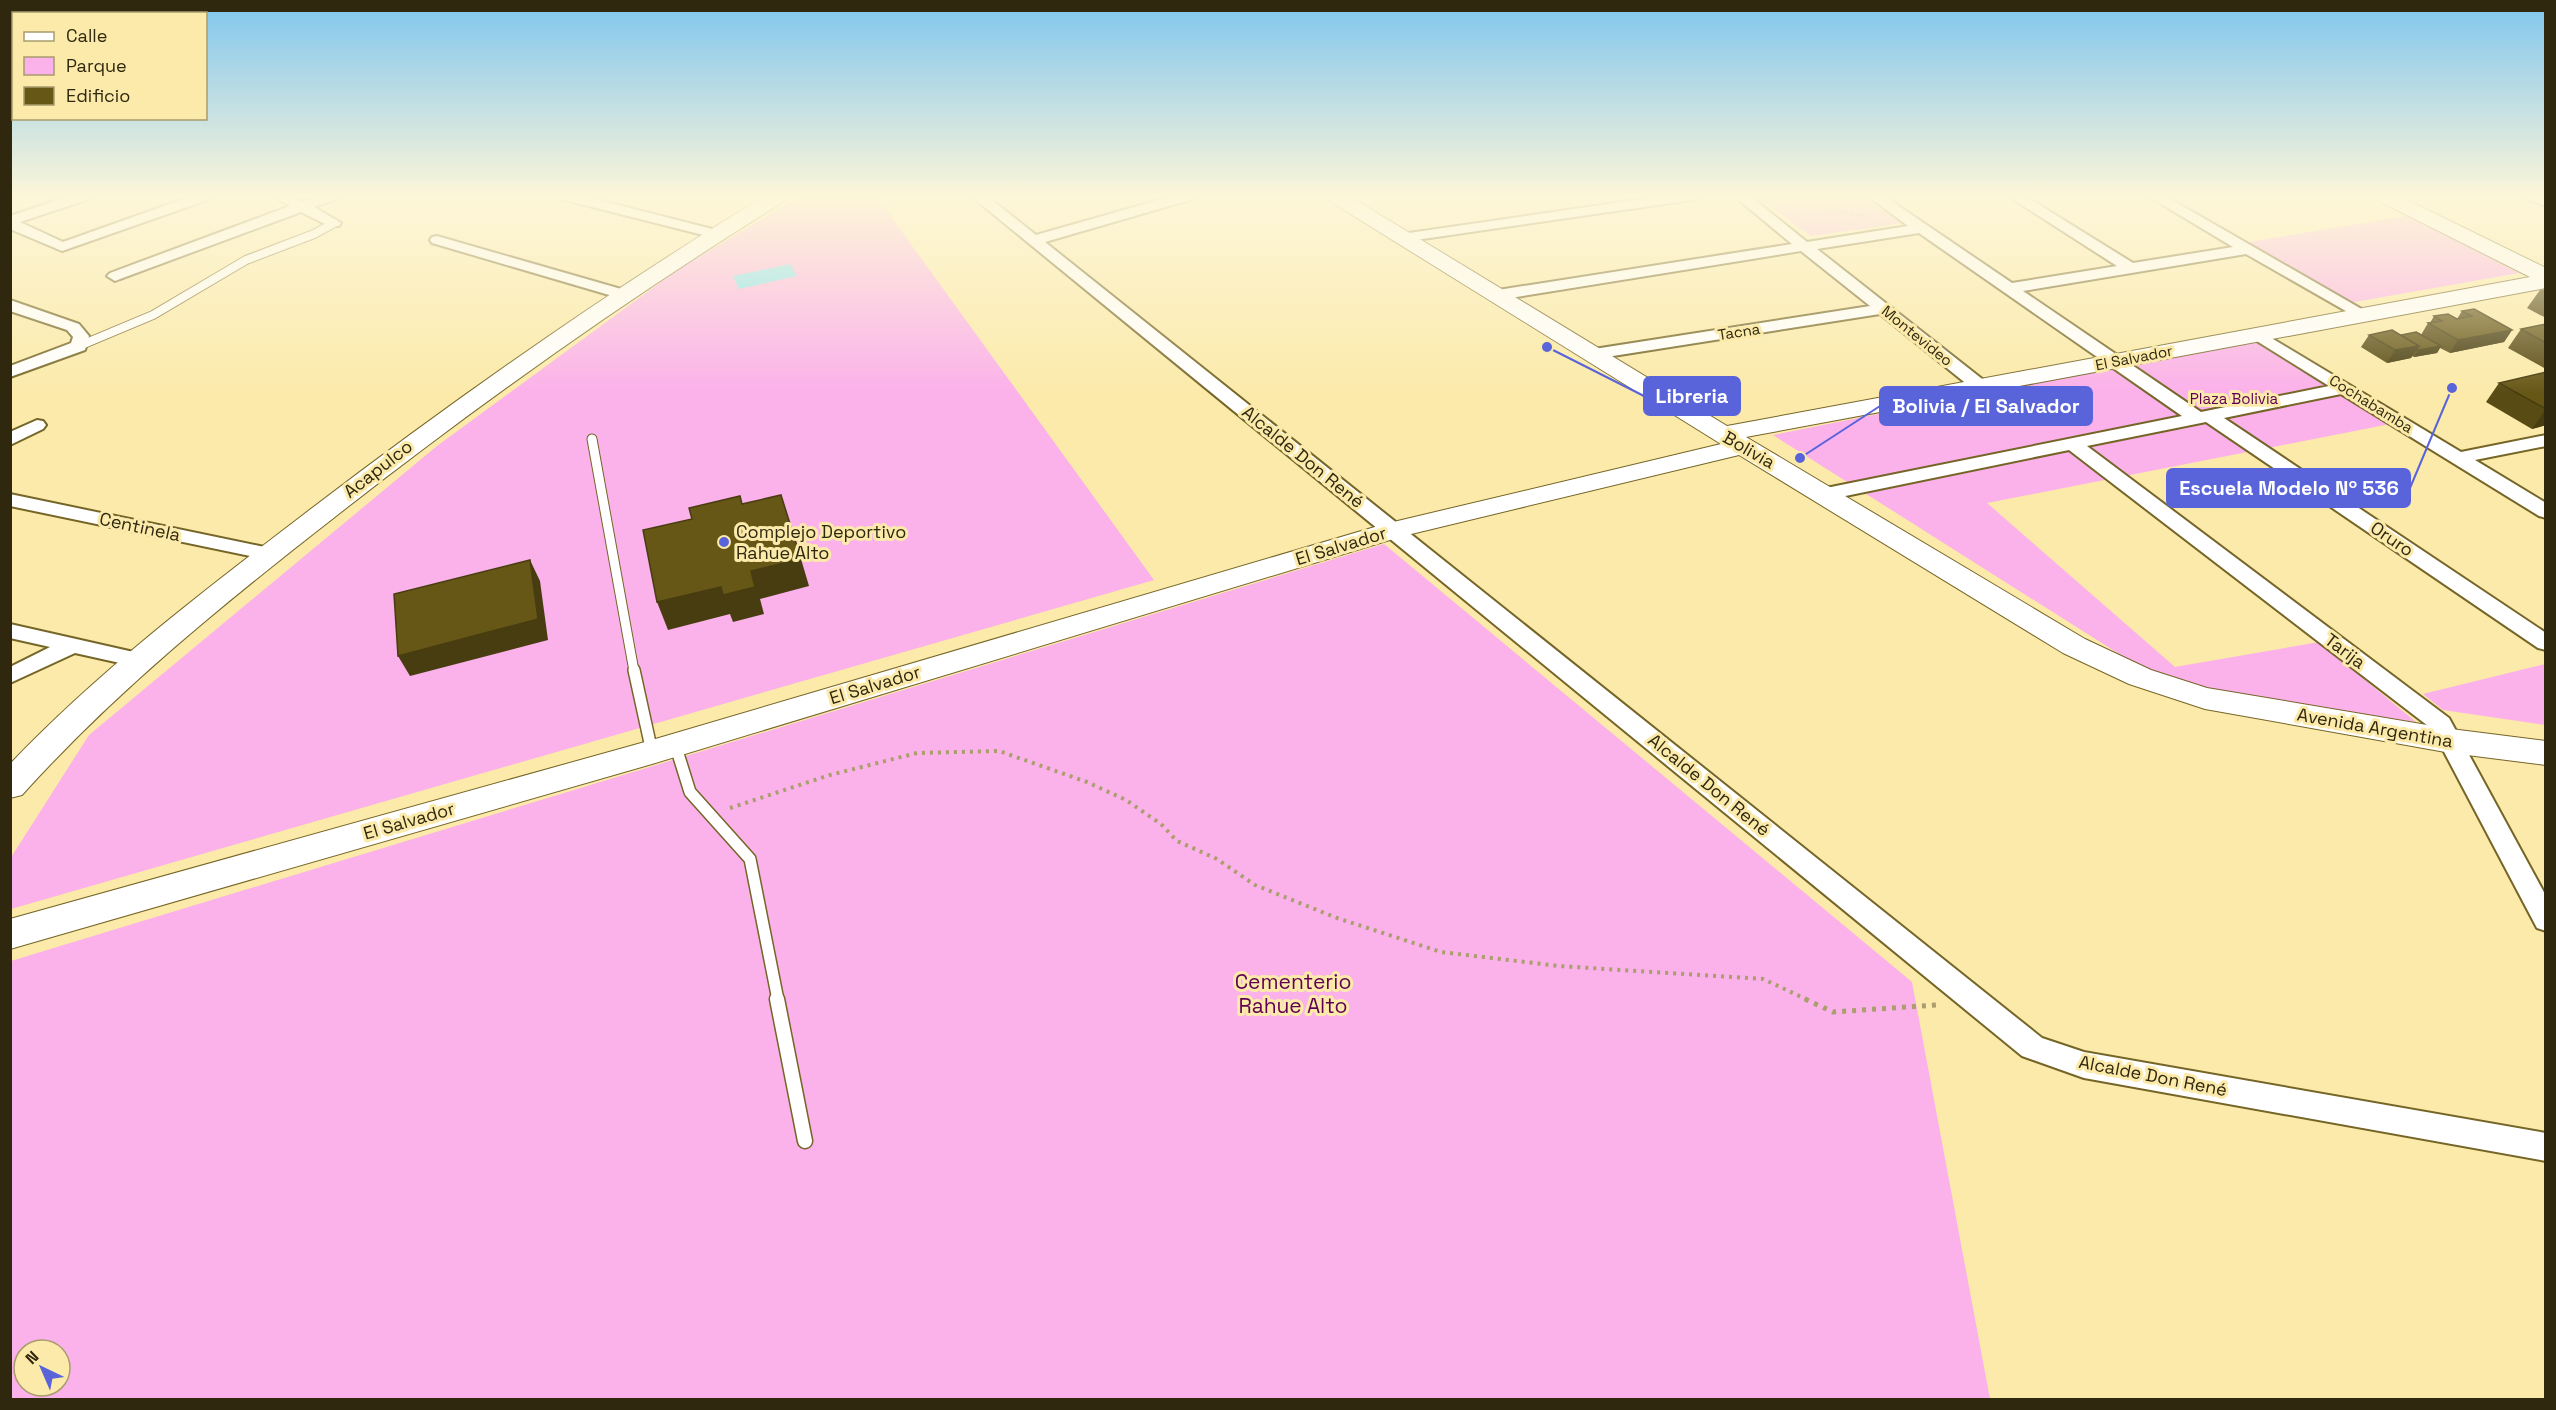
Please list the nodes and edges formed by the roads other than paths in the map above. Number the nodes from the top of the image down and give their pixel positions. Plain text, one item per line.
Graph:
1 (153, 262) edge
2 (243, 262) edge
3 (511, 262) edge
4 (671, 262) edge
5 (1059, 262) edge
6 (1442, 262) edge
7 (1706, 262) edge
8 (1825, 262) edge
9 (1969, 262) edge
10 (2120, 262) edge
11 (2168, 262) edge
12 (2270, 262) edge
13 (2512, 262) edge
14 (2130, 268) junction
15 (115, 276) dead end
16 (2546, 279) edge
17 (2007, 289) junction
18 (621, 294) junction
19 (1497, 295) junction
20 (10, 305) edge
21 (1884, 309) junction
22 (2364, 315) junction
23 (2258, 334) junction
24 (79, 346) junction
25 (1594, 354) junction
26 (2113, 362) junction
27 (10, 372) edge
28 (1980, 386) junction
29 (2344, 388) junction
30 (2202, 416) junction
31 (37, 425) dead end
32 (592, 439) dead end
33 (10, 440) edge
34 (1733, 440) junction
35 (2546, 440) edge
36 (2072, 443) junction
37 (2459, 458) junction
38 (1826, 494) junction
39 (10, 500) edge
40 (2546, 512) edge
41 (1395, 530) junction
42 (269, 554) junction
43 (10, 630) edge
44 (2542, 637) edge
45 (72, 645) junction
46 (138, 660) junction
47 (10, 676) edge
48 (2205, 698) joint
49 (2451, 741) junction
50 (664, 748) junction
51 (2546, 753) edge
52 (10, 786) edge
53 (2546, 921) edge
54 (10, 934) edge
55 (805, 1141) dead end
56 (2546, 1146) edge

1 - 15 street
2 - 24 lane
3 - 18 street
4 - 18 street, Acapulco
5 - 41 street, Alcalde Don René
6 - 19 street, Bolivia
7 - 19 street
8 - 21 street, Montevideo
9 - 17 street, Oruro
10 - 14 street
11 - 14 street
12 - 22 street
13 - 16 street
14 - 17 street
16 - 22 street, El Salvador
17 - 26 street, Oruro
18 - 42 street, Acapulco
19 - 25 street, Bolivia
20 - 24 street
21 - 25 street, Tacna
21 - 28 street, Montevideo
22 - 23 street, El Salvador
23 - 26 street, El Salvador
23 - 29 street, Cochabamba
24 - 27 street
25 - 34 street, Bolivia
26 - 28 street, El Salvador
26 - 30 street, Oruro
28 - 34 street, El Salvador
29 - 30 street
29 - 37 street, Cochabamba
30 - 36 street
30 - 44 street, Oruro
31 - 33 street
32 - 50 lane
34 - 38 street, Bolivia
34 - 41 street, El Salvador
35 - 37 street
36 - 38 street
36 - 49 street, Tarija
37 - 40 street, Cochabamba
38 - 48 street, Bolivia
39 - 42 street, Centinela
41 - 50 street, El Salvador
41 - 56 street, Alcalde Don René
42 - 46 street, Acapulco
43 - 45 street
45 - 46 street
45 - 47 street
46 - 52 street, Acapulco
48 - 49 street, Avenida Argentina
49 - 51 street, Avenida Argentina
49 - 53 street, Tarija
50 - 54 street, El Salvador
50 - 55 lane

